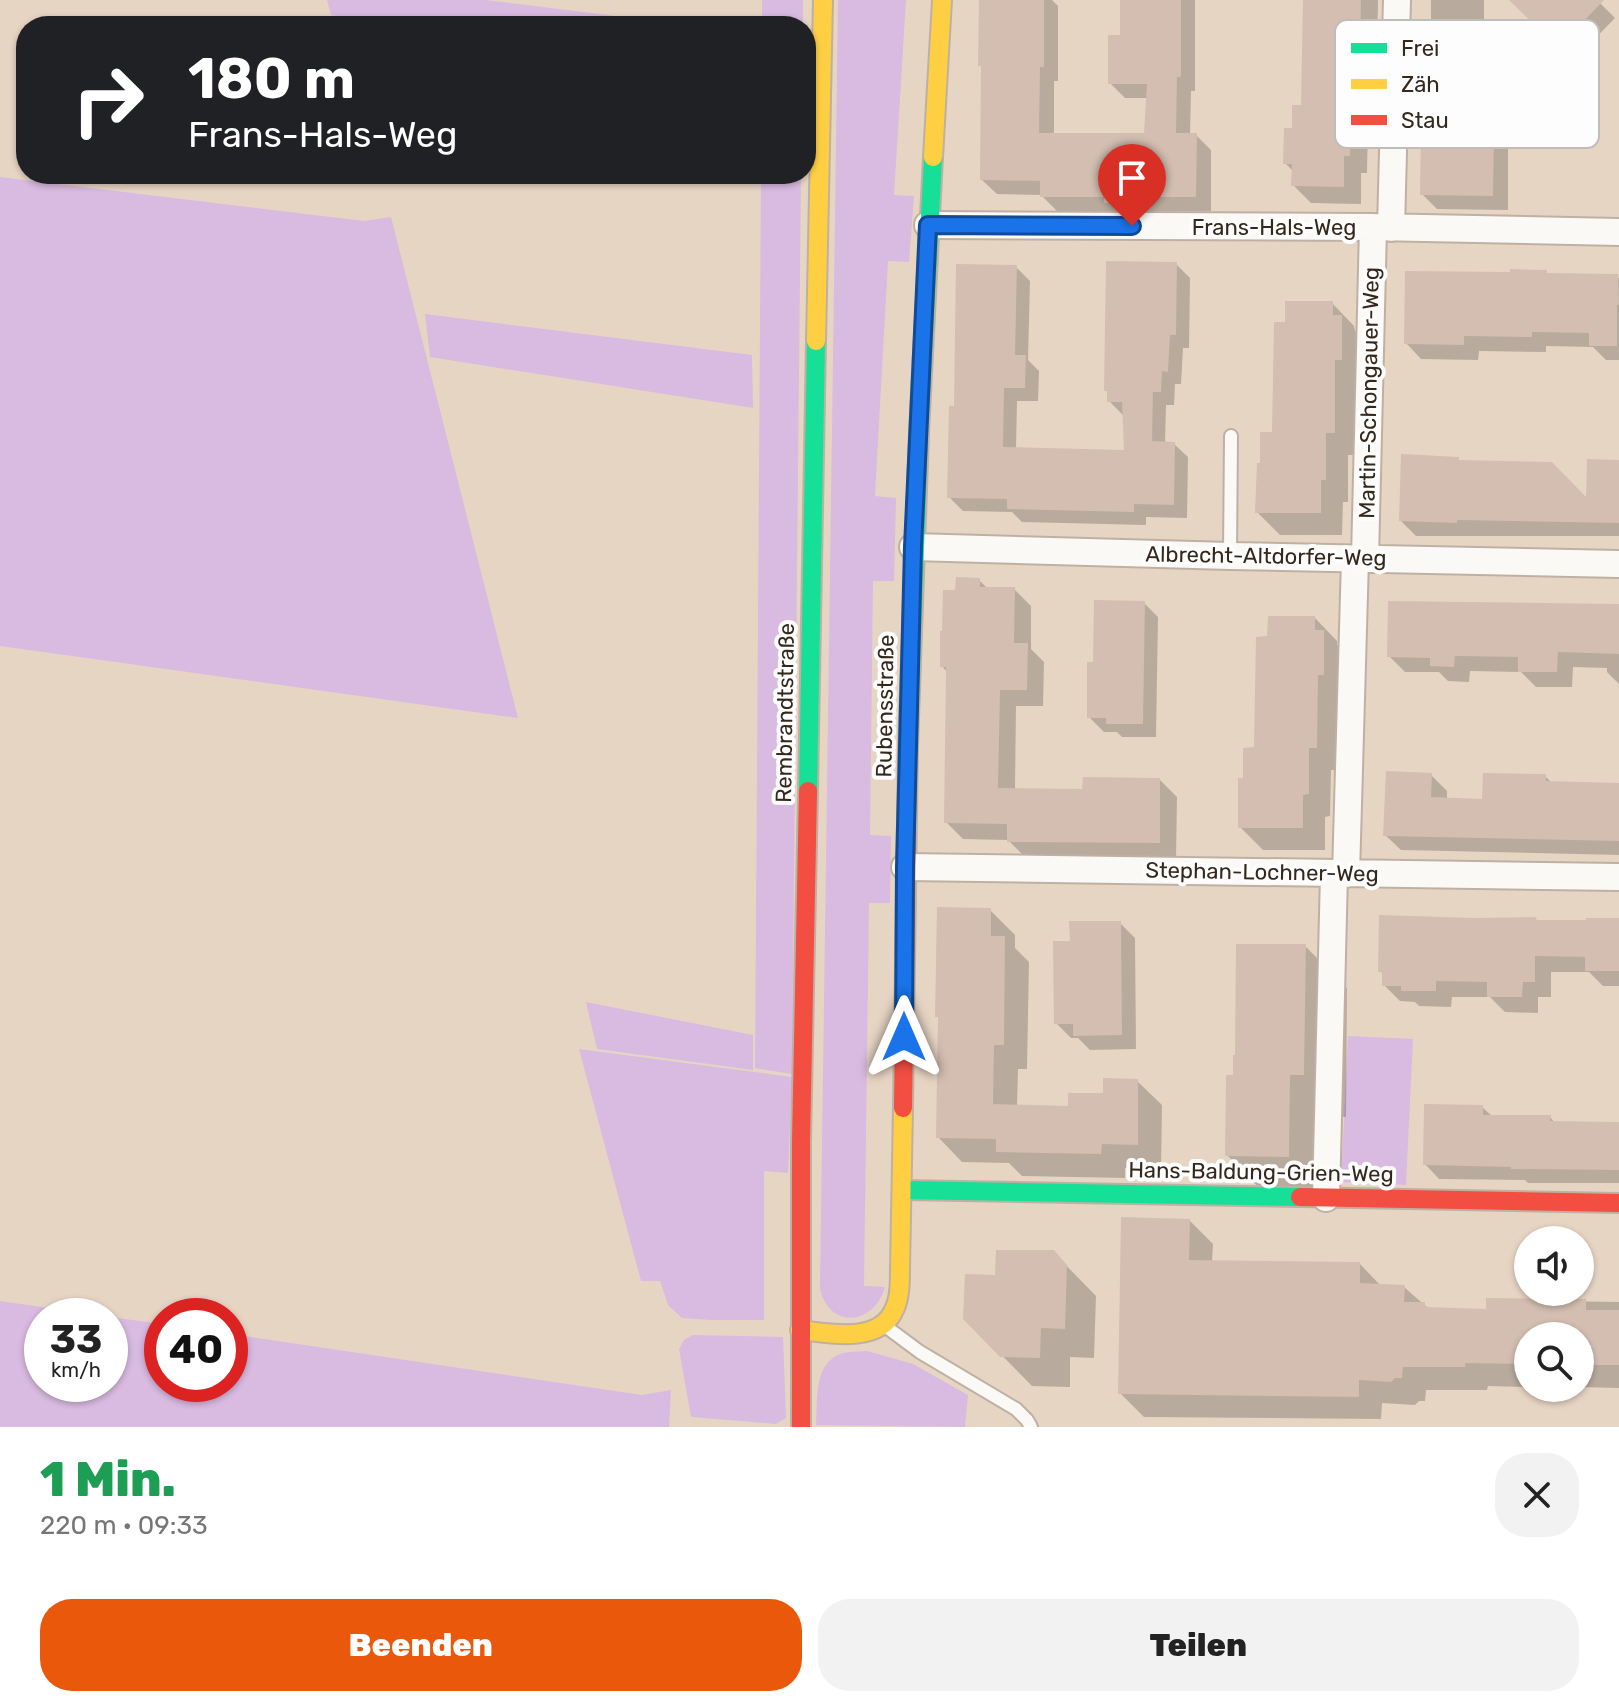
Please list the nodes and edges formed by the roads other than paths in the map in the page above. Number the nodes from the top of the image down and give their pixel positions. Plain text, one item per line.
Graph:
1 (823, 0) edge
2 (942, 0) edge
3 (1397, 0) edge
4 (1396, 20) edge
5 (1387, 148) edge
6 (928, 225) junction
7 (1382, 228) junction
8 (1619, 232) edge
9 (1231, 436) dead end
10 (913, 547) junction
11 (1230, 556) junction
12 (1360, 559) junction
13 (1619, 564) edge
14 (905, 867) junction
15 (1340, 874) junction
16 (1619, 877) edge
17 (902, 1190) junction
18 (1326, 1198) junction
19 (1619, 1203) edge
20 (882, 1324) junction
21 (800, 1330) junction
22 (801, 1427) edge
23 (1031, 1427) edge

1 - 21 street, Rembrandtstraße
2 - 6 street, Rubensstraße
3 - 4 street, Martin-Schongauer-Weg
5 - 7 street, Martin-Schongauer-Weg
6 - 7 street, Frans-Hals-Weg
6 - 10 street, Rubensstraße
7 - 8 street, Frans-Hals-Weg
7 - 12 street, Martin-Schongauer-Weg
9 - 11 lane
10 - 11 street, Albrecht-Altdorfer-Weg
10 - 14 street, Rubensstraße
11 - 12 street, Albrecht-Altdorfer-Weg
12 - 13 street, Albrecht-Altdorfer-Weg
12 - 15 street, Martin-Schongauer-Weg
14 - 15 street, Stephan-Lochner-Weg
14 - 17 street, Rubensstraße
15 - 16 street, Stephan-Lochner-Weg
15 - 18 street, Martin-Schongauer-Weg
17 - 18 street, Hans-Baldung-Grien-Weg
17 - 20 street, Rubensstraße
18 - 19 street, Hans-Baldung-Grien-Weg
20 - 21 street
20 - 23 lane
21 - 22 street, Rembrandtstraße

